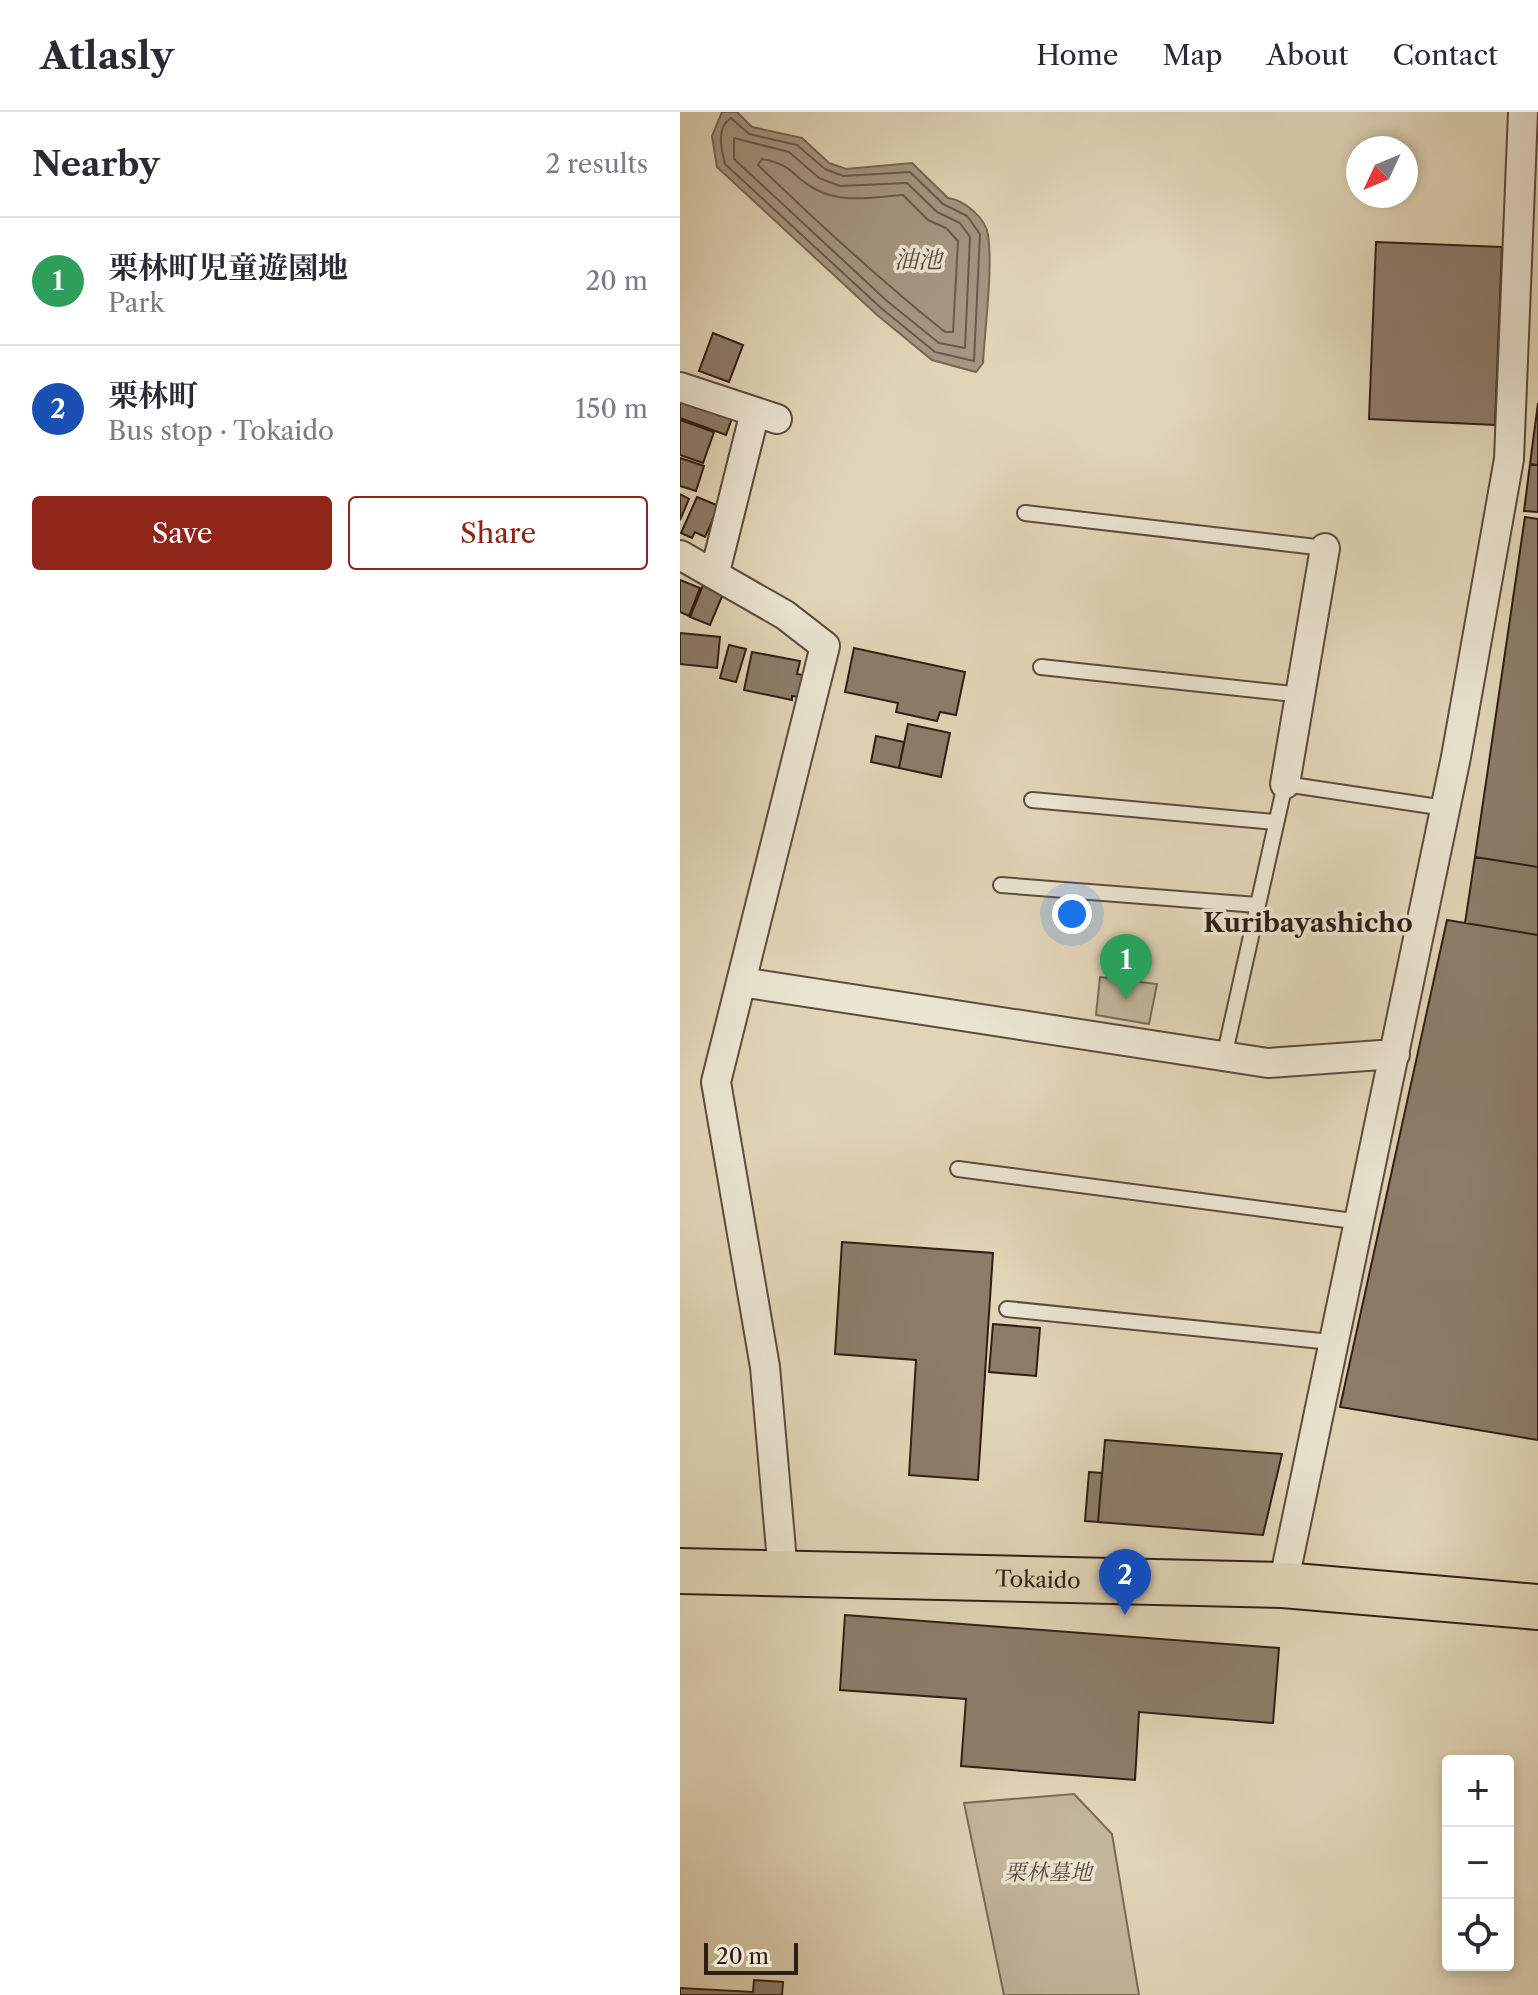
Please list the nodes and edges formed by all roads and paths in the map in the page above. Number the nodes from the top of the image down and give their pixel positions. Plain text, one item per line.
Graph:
1 (1523, 112) edge
2 (680, 387) edge
3 (1025, 513) dead end
4 (1325, 548) joint
5 (680, 555) edge
6 (715, 572) junction
7 (1041, 667) dead end
8 (1302, 695) junction
9 (1285, 784) junction
10 (1032, 800) dead end
11 (1445, 808) junction
12 (1275, 822) junction
13 (1001, 885) dead end
14 (1257, 905) junction
15 (741, 982) junction
16 (1395, 1054) junction
17 (1224, 1057) junction
18 (958, 1169) dead end
19 (1361, 1222) junction
20 (1007, 1309) dead end
21 (1331, 1342) junction
22 (680, 1571) edge
23 (783, 1573) junction
24 (1283, 1585) junction
25 (1538, 1607) edge

1 - 11 street
2 - 6 street
3 - 4 lane
4 - 8 street
5 - 6 street
6 - 15 street
7 - 8 lane
8 - 9 street
9 - 11 lane
9 - 12 lane
10 - 12 lane
11 - 16 street
12 - 14 lane
13 - 14 lane
14 - 17 lane
15 - 17 street
15 - 23 street
16 - 17 street
16 - 19 street
18 - 19 lane
19 - 21 street
20 - 21 lane
21 - 24 street
22 - 23 highway, Tokaido
23 - 24 highway, Tokaido
24 - 25 highway, Tokaido

